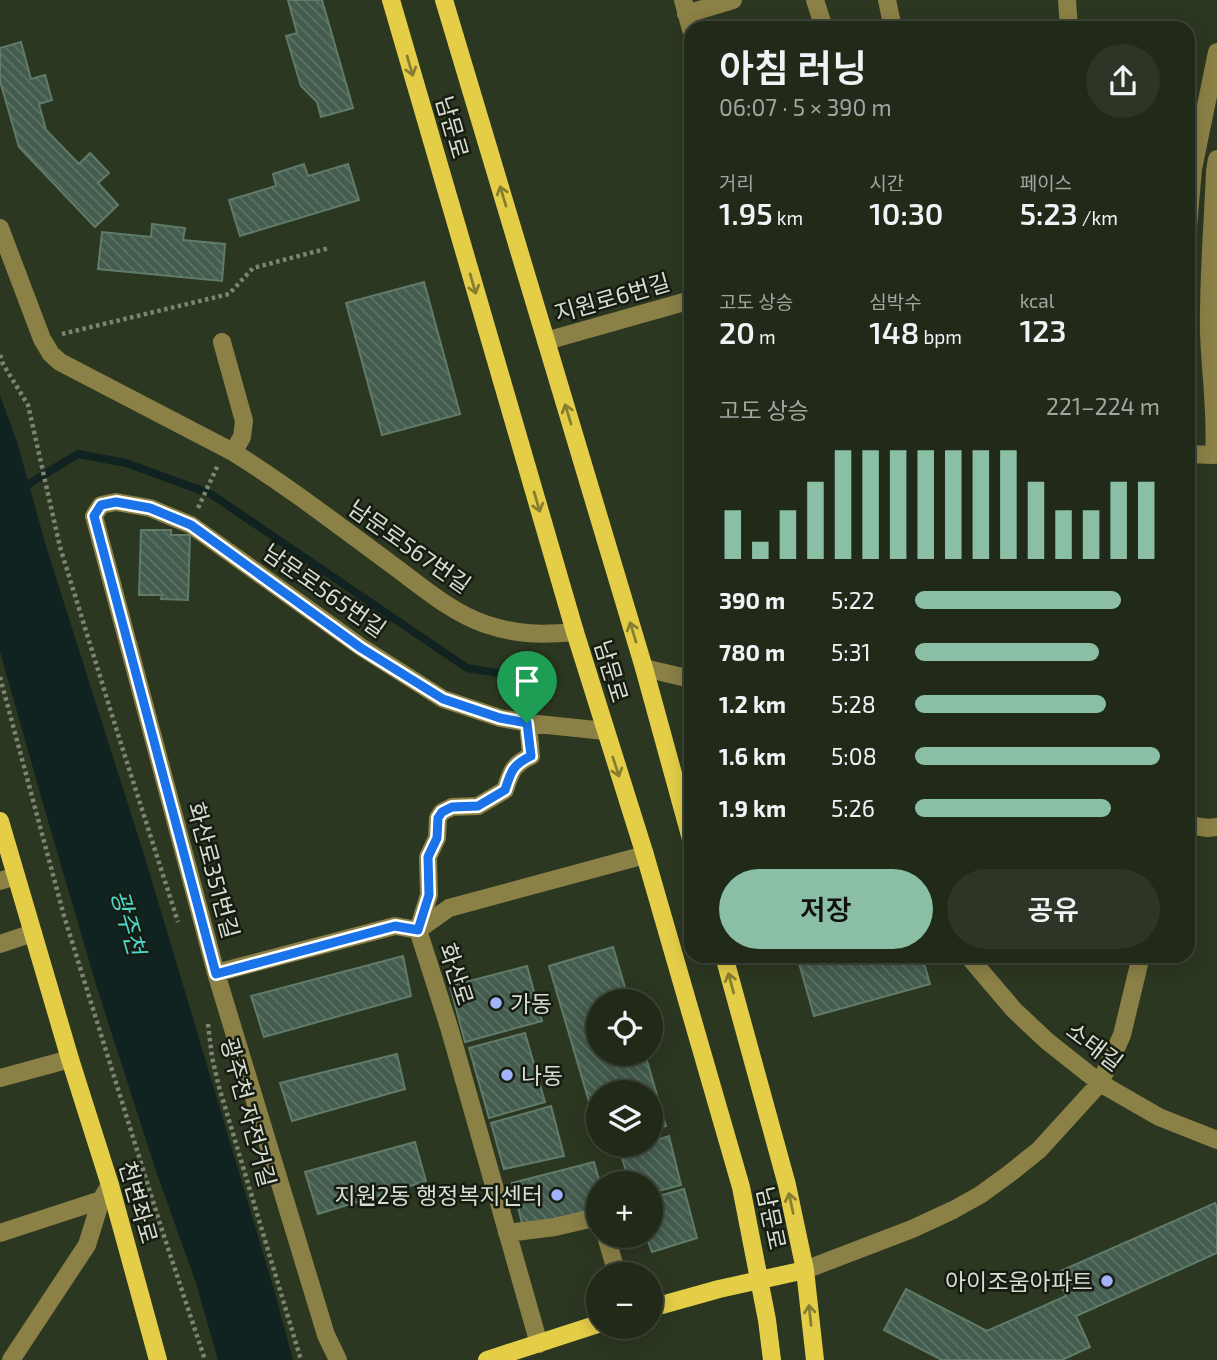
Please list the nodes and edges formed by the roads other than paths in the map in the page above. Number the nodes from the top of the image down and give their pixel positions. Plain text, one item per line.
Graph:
1 (391, 0) edge
2 (444, 0) edge
3 (733, 0) edge
4 (815, 0) edge
5 (887, 0) edge
6 (1067, 0) edge
7 (687, 15) edge
8 (822, 21) edge
9 (892, 21) edge
10 (1068, 21) edge
11 (1217, 52) edge
12 (1195, 159) edge
13 (1217, 159) edge
14 (0, 228) edge
15 (684, 302) edge
16 (546, 341) junction
17 (222, 342) dead end
18 (233, 452) junction
19 (1195, 454) edge
20 (97, 511) joint
21 (575, 632) junction
22 (644, 668) junction
23 (684, 677) edge
24 (527, 723) junction
25 (605, 731) junction
26 (684, 814) edge
27 (0, 821) edge
28 (1195, 826) edge
29 (1217, 827) edge
30 (645, 855) junction
31 (8, 878) edge
32 (418, 930) junction
33 (33, 933) junction
34 (0, 943) edge
35 (725, 963) edge
36 (974, 963) edge
37 (1139, 963) edge
38 (216, 974) junction
39 (70, 1059) junction
40 (0, 1079) edge
41 (1100, 1083) junction
42 (1217, 1140) edge
43 (105, 1192) junction
44 (586, 1220) edge
45 (0, 1233) edge
46 (507, 1233) junction
47 (805, 1270) junction
48 (759, 1281) junction
49 (663, 1305) edge
50 (586, 1328) edge
51 (539, 1344) junction
52 (11, 1360) edge
53 (158, 1360) edge
54 (338, 1360) edge
55 (487, 1360) edge
56 (772, 1360) edge
57 (815, 1360) edge

1 -> 21 main road, 남문로
16 -> 2 main road, 남문로
3 - 7 street
4 - 8 street
5 - 9 street
6 - 10 street
11 - 12 street
13 - 19 street
14 - 18 street, 남문로567번길
15 - 16 street, 지원로6번길
22 -> 16 main road, 남문로
17 - 18 street
18 - 21 street, 남문로567번길
20 - 24 street, 남문로565번길
20 - 38 street, 화산로351번길
21 - 25 main road, 남문로
22 - 23 street
22 - 26 main road, 남문로
24 - 25 street, 남문로565번길
24 - 32 street
25 -> 30 main road, 남문로
27 - 31 main road, 천변좌로
28 - 29 street
30 - 32 street
30 - 48 main road, 남문로
31 - 33 main road, 천변좌로
32 - 38 street, 화산로
32 - 46 street, 화산로
33 - 34 street
33 - 39 main road, 천변좌로
47 -> 35 main road, 남문로
36 - 41 street, 소태길
37 - 41 street
38 - 54 street, 화산로351번길
39 - 40 street
39 - 43 main road, 천변좌로
41 - 42 street, 소태길
41 - 47 street
43 - 45 street, 천변좌로
43 - 52 street
43 - 53 main road, 천변좌로
44 - 46 street
46 - 51 street, 화산로
47 - 48 main road
57 -> 47 main road, 남문로
48 - 49 main road
48 - 56 main road, 남문로
50 - 51 main road
51 - 55 main road

